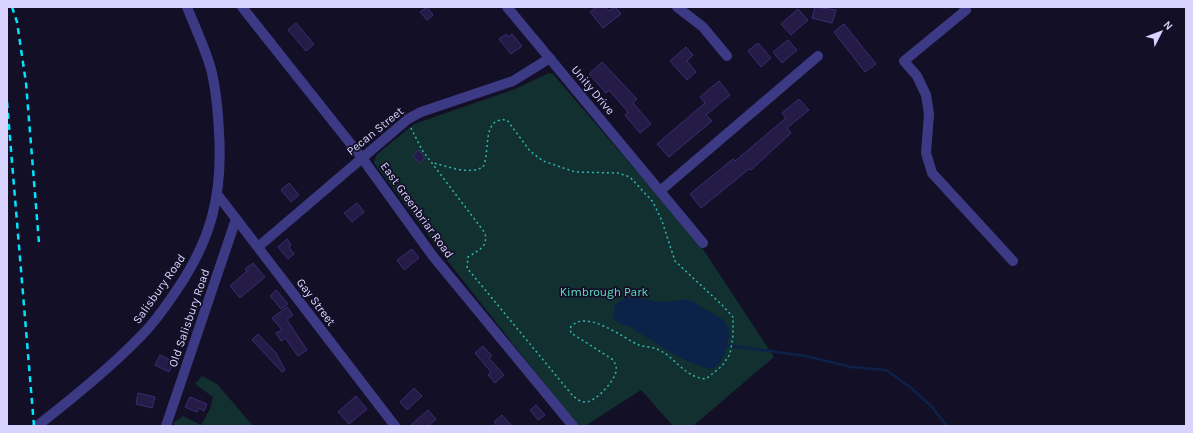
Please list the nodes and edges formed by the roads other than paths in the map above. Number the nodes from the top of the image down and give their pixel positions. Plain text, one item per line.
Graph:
1 (186, 7) edge
2 (242, 7) edge
3 (507, 7) edge
4 (677, 7) edge
5 (964, 7) edge
6 (726, 56) dead end
7 (818, 56) dead end
8 (550, 58) junction
9 (362, 158) junction
10 (660, 191) junction
11 (218, 194) junction
12 (236, 219) junction
13 (703, 243) dead end
14 (258, 247) junction
15 (1013, 260) dead end
16 (37, 426) edge
17 (166, 426) edge
18 (395, 426) edge
19 (573, 426) edge

1 - 11 street, Salisbury Road
2 - 9 street, East Greenbriar Road
3 - 8 street, Unity Drive
4 - 6 street
5 - 15 street
7 - 10 street
8 - 9 street, Pecan Street
8 - 10 street, Unity Drive
9 - 14 street, Pecan Street
9 - 19 street, East Greenbriar Road
10 - 13 street, Unity Drive
11 - 12 street, Gay Street
11 - 16 street, Salisbury Road
12 - 14 street, Gay Street
12 - 17 street, Old Salisbury Road
14 - 18 street, Gay Street

